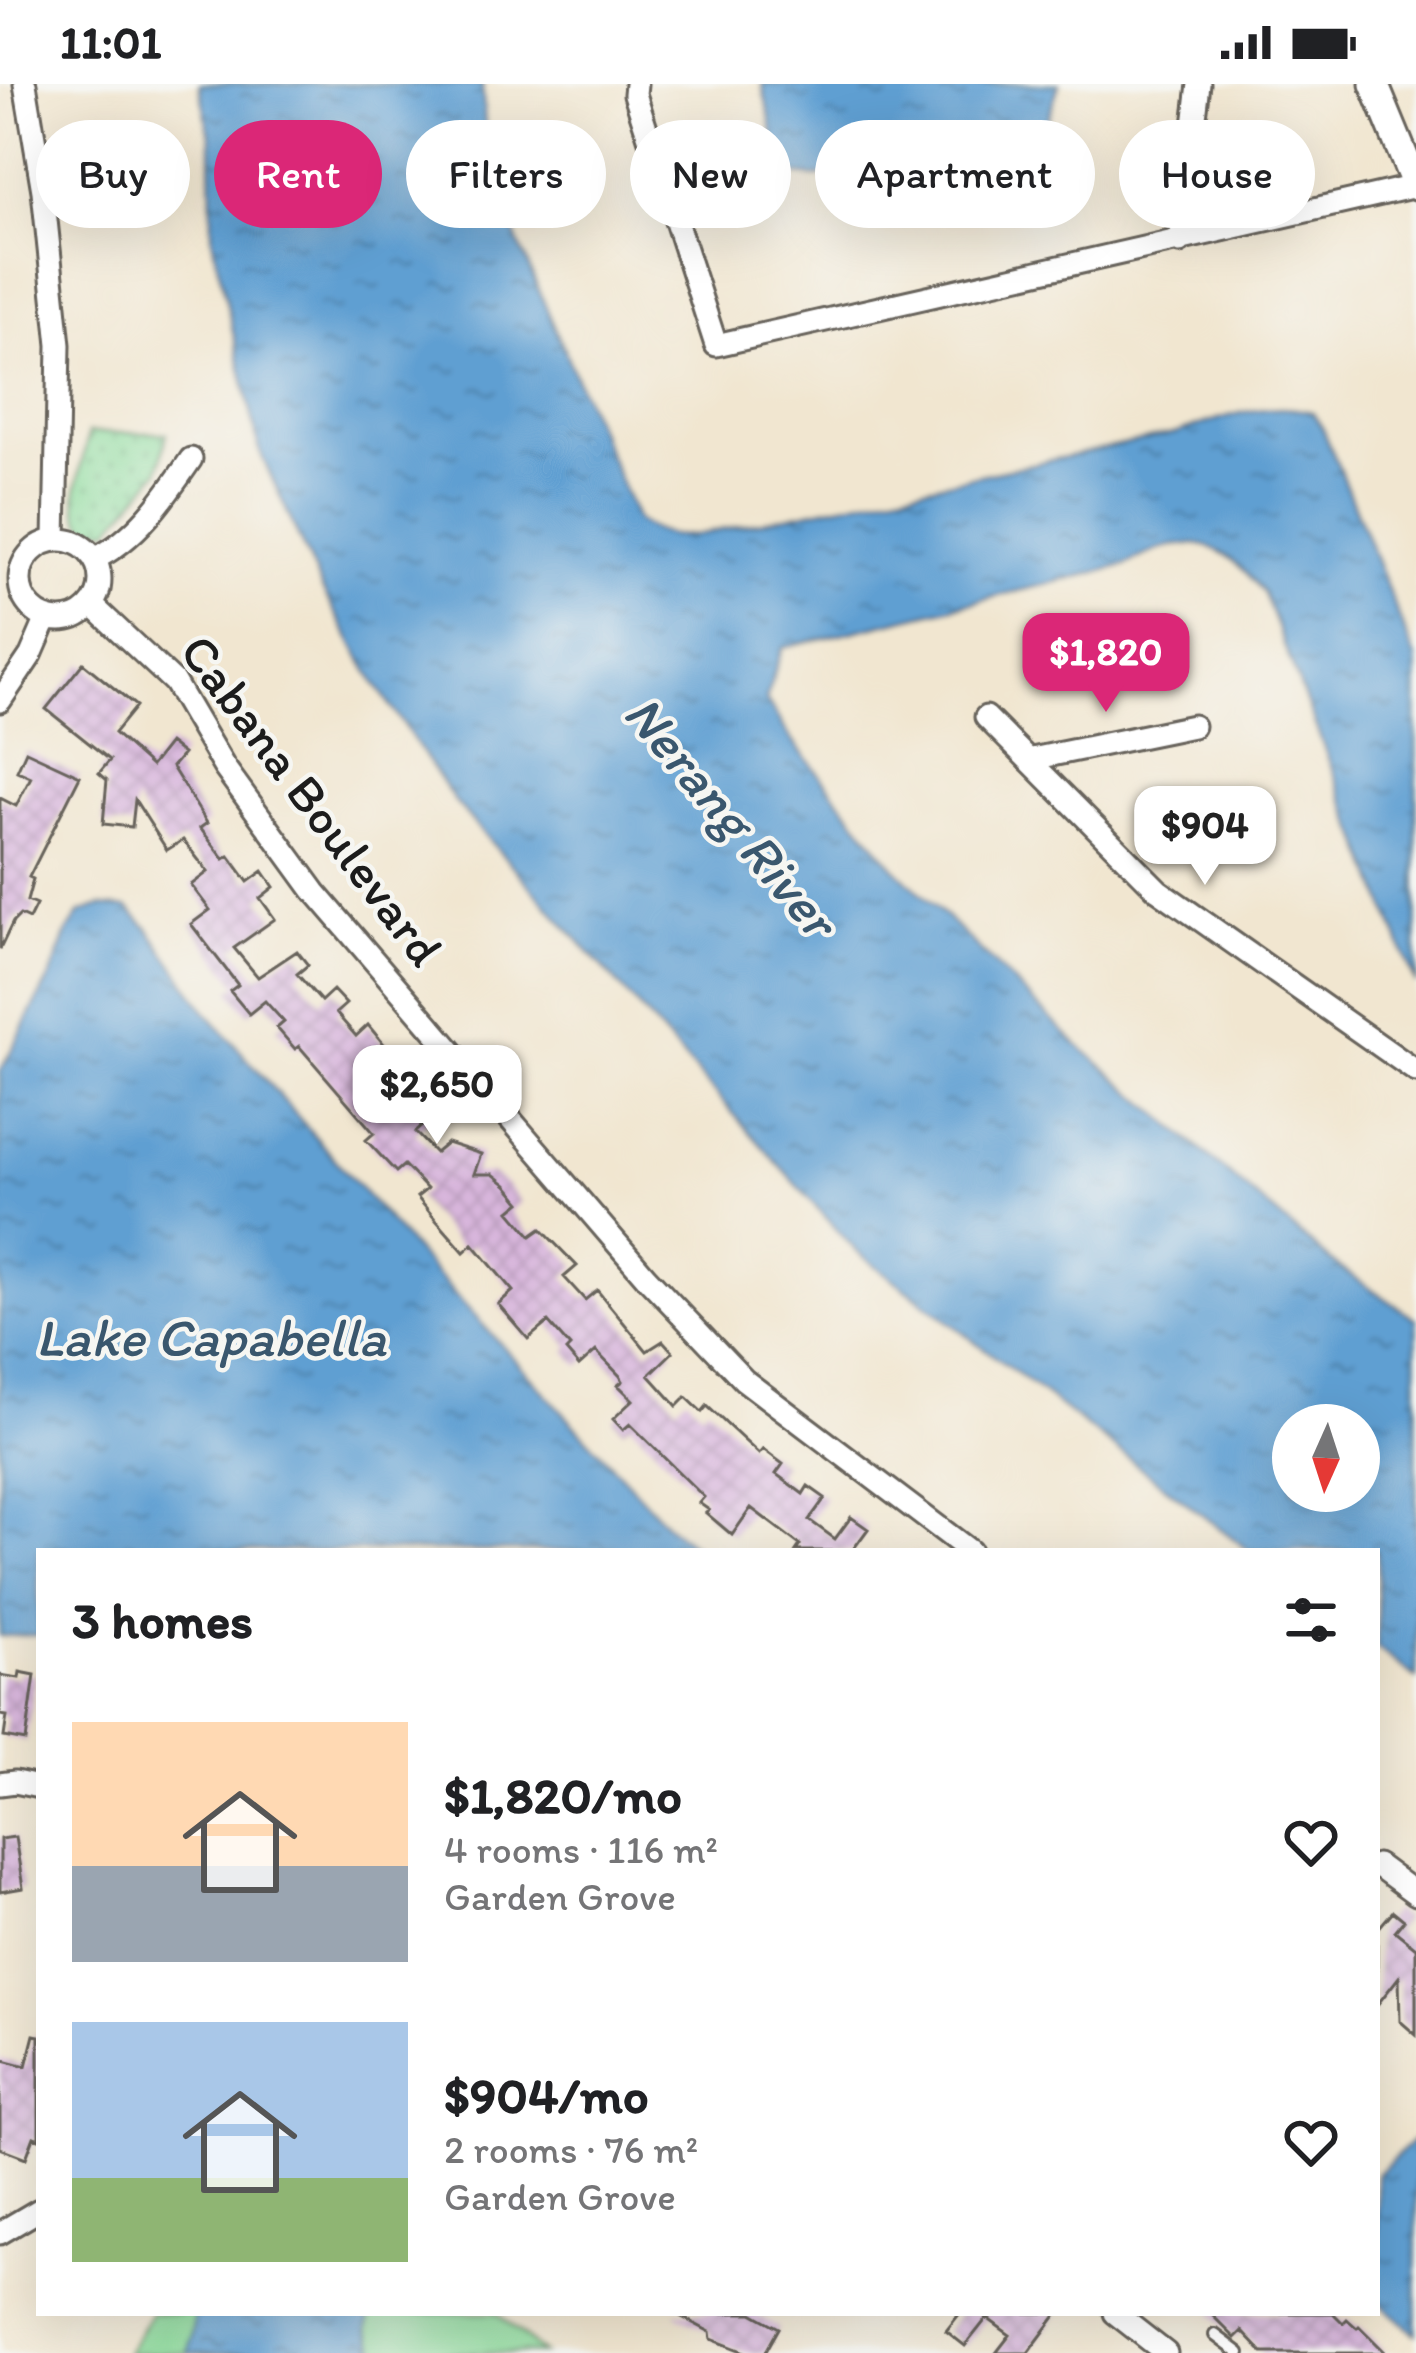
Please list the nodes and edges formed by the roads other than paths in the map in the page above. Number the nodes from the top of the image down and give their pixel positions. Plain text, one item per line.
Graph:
1 (25, 84) edge
2 (636, 84) edge
3 (1198, 84) edge
4 (1374, 84) edge
5 (1416, 186) edge
6 (1180, 242) junction
7 (191, 459) dead end
8 (55, 541) junction
9 (0, 557) edge
10 (94, 559) junction
11 (22, 566) junction
12 (93, 606) junction
13 (47, 618) junction
14 (0, 701) edge
15 (986, 717) dead end
16 (1193, 726) dead end
17 (1032, 760) junction
18 (1416, 1071) edge
19 (966, 1548) edge
20 (0, 1784) edge
21 (36, 1786) edge
22 (1380, 1867) edge
23 (1416, 1894) edge
24 (36, 2212) edge
25 (0, 2233) edge
26 (1118, 2316) edge
27 (1215, 2335) dead end
28 (1166, 2353) edge
29 (1239, 2353) edge

1 - 8 street
2 - 6 street
3 - 6 street
4 - 5 street
5 - 6 street
7 - 10 street
8 - 10 street
8 - 11 street
9 - 11 street
10 - 12 street
11 - 13 street
12 - 13 street
12 - 19 street, Cabana Boulevard
13 - 14 street
15 - 17 street
16 - 17 street
17 - 18 street
20 - 21 street
22 - 23 street
24 - 25 street
26 - 28 street
27 - 29 lane

